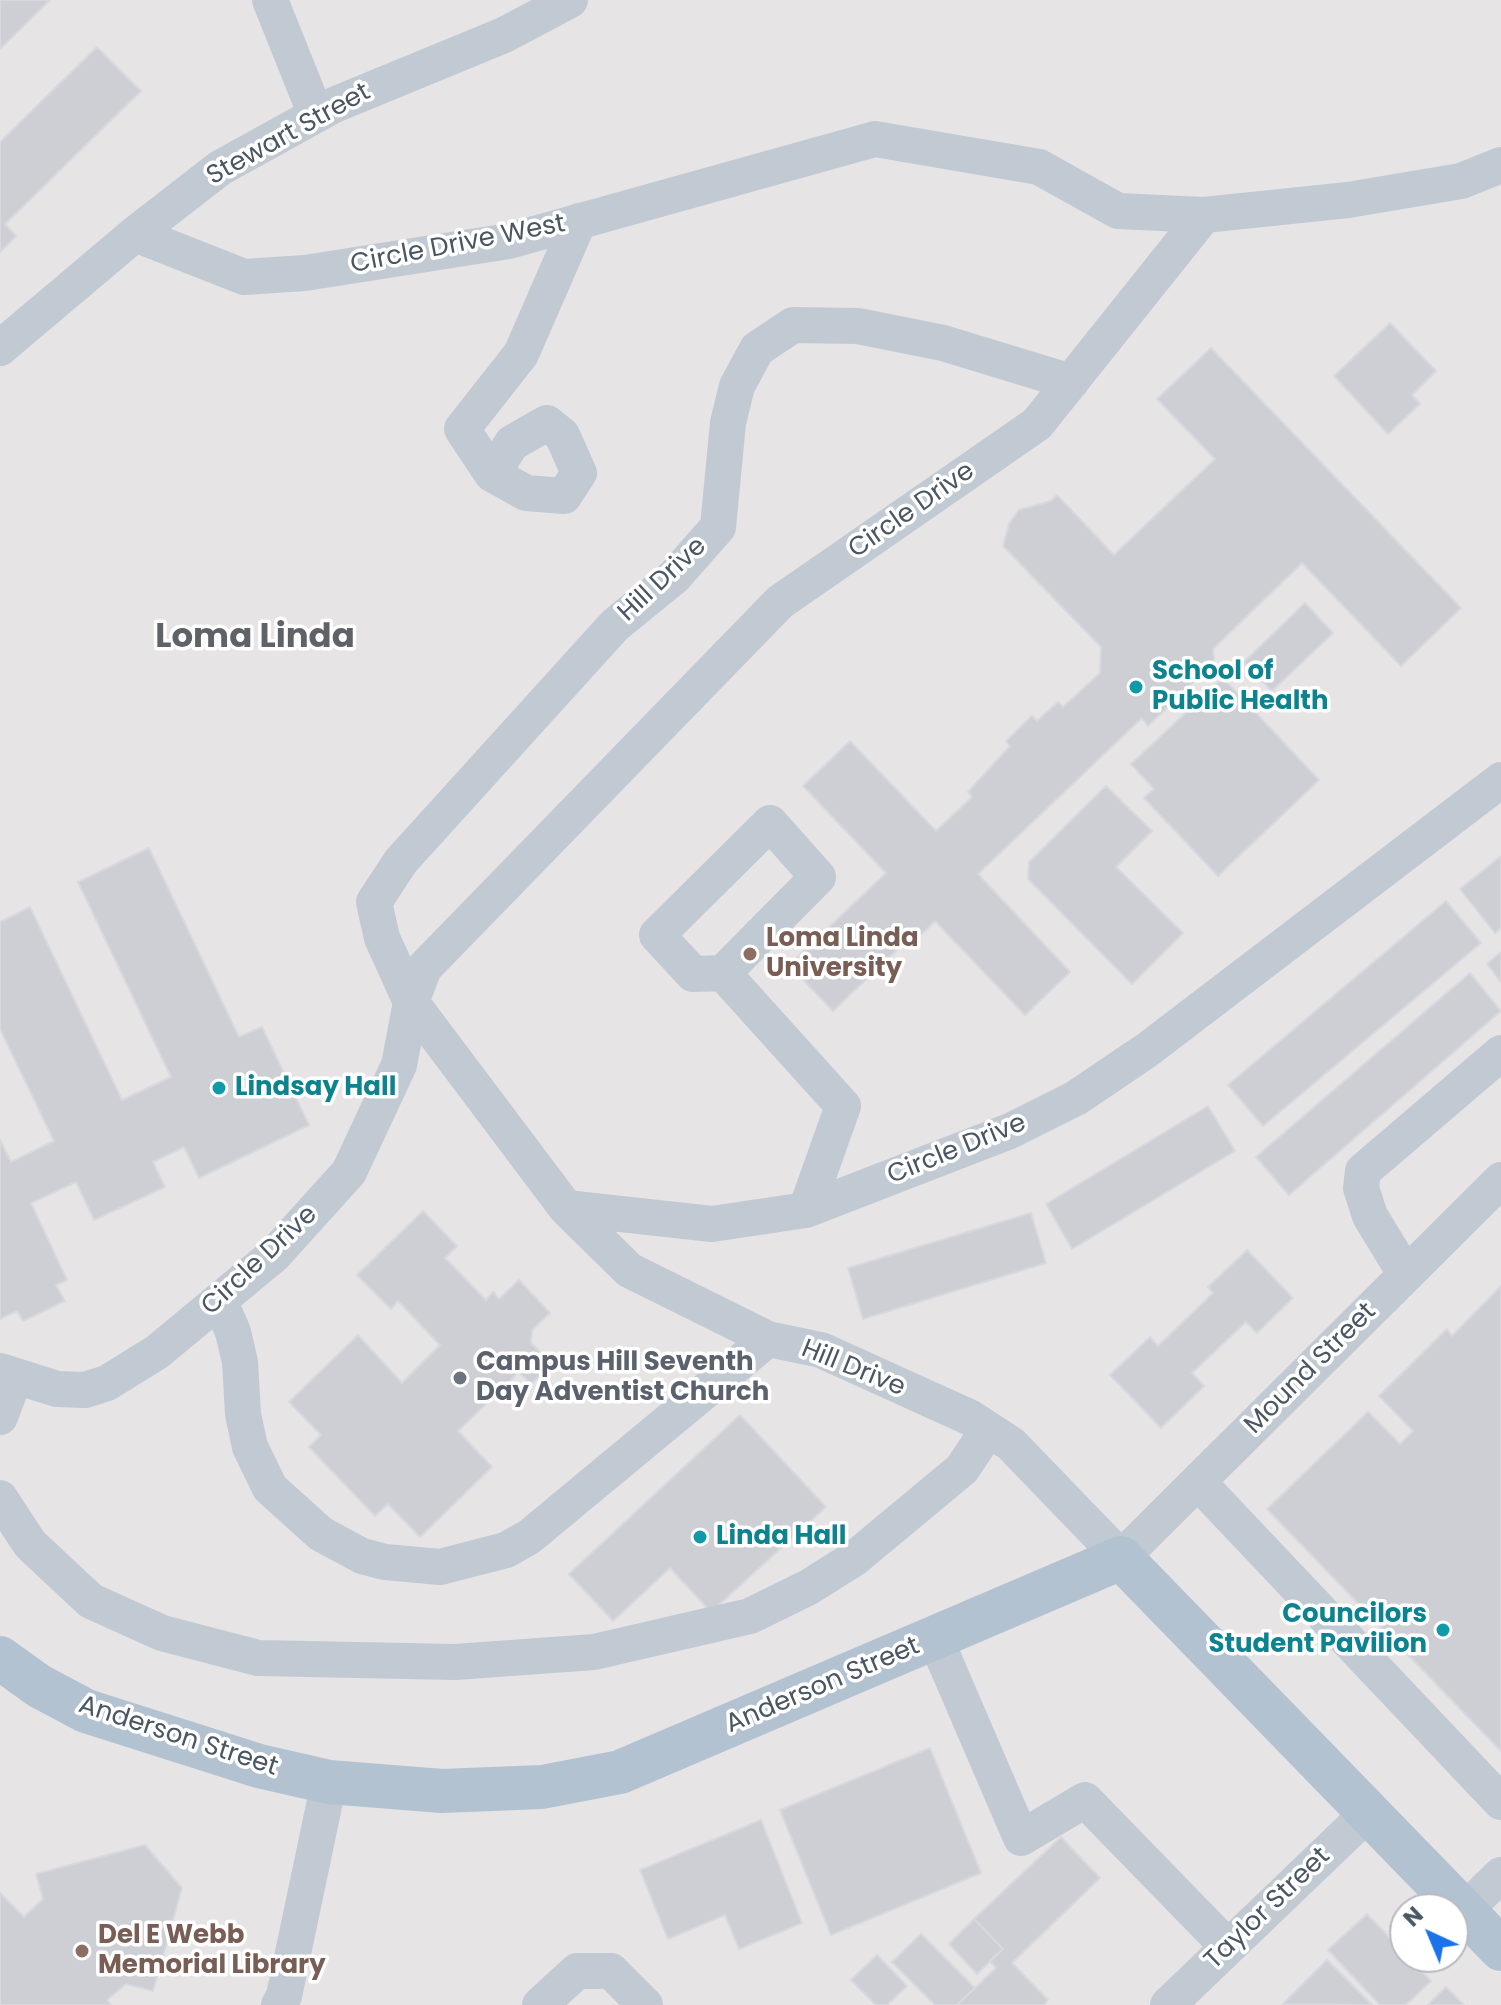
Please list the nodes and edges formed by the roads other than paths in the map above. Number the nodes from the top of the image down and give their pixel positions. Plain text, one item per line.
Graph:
1 (270, 0) edge
2 (570, 0) edge
3 (316, 115) junction
4 (1501, 165) edge
5 (1204, 215) junction
6 (579, 221) junction
7 (135, 234) junction
8 (0, 348) edge
9 (1071, 382) junction
10 (492, 474) dead end
11 (1501, 780) edge
12 (723, 973) dead end
13 (411, 1002) junction
14 (1501, 1053) edge
15 (1499, 1187) edge
16 (566, 1208) junction
17 (806, 1210) junction
18 (1406, 1275) junction
19 (220, 1302) junction
20 (768, 1339) junction
21 (8, 1374) edge
22 (0, 1417) edge
23 (988, 1430) junction
24 (1198, 1482) junction
25 (0, 1498) edge
26 (1121, 1558) junction
27 (935, 1638) junction
28 (4, 1672) edge
29 (329, 1782) junction
30 (1501, 1802) edge
31 (1368, 1813) junction
32 (1501, 1875) edge
33 (1446, 1893) edge
34 (1469, 1906) edge
35 (1469, 1916) edge
36 (1228, 1947) junction
37 (1501, 1949) edge
38 (279, 2005) edge
39 (540, 2005) edge
40 (645, 2005) edge
41 (1168, 2005) edge

1 - 3 street
2 - 3 street, Stewart Street
3 - 7 street, Stewart Street
4 - 5 street
5 - 6 street, Circle Drive West
5 - 9 street, Circle Drive
6 - 7 street, Circle Drive West
6 - 10 street
7 - 8 street, Stewart Street
9 - 13 street, Circle Drive
9 - 13 street, Hill Drive
11 - 17 street, Circle Drive
12 - 17 street
13 - 16 street
13 - 19 street, Circle Drive
14 - 18 street
15 - 18 street, Mound Street
16 - 17 street, Circle Drive
16 - 20 street, Hill Drive
18 - 24 street, Mound Street
19 - 20 street
19 - 21 street, Circle Drive
20 - 23 street, Hill Drive
21 - 22 street
23 - 25 street
23 - 26 street, Hill Drive
24 - 26 street, Mound Street
24 - 30 street
26 - 27 main road, Anderson Street
26 - 31 main road
27 - 29 main road, Anderson Street
27 - 36 street
28 - 29 main road, Anderson Street
29 - 38 street
31 - 33 main road
31 - 36 street, Taylor Street
32 - 34 street
35 - 37 main road
36 - 41 street, Taylor Street
39 - 40 street

